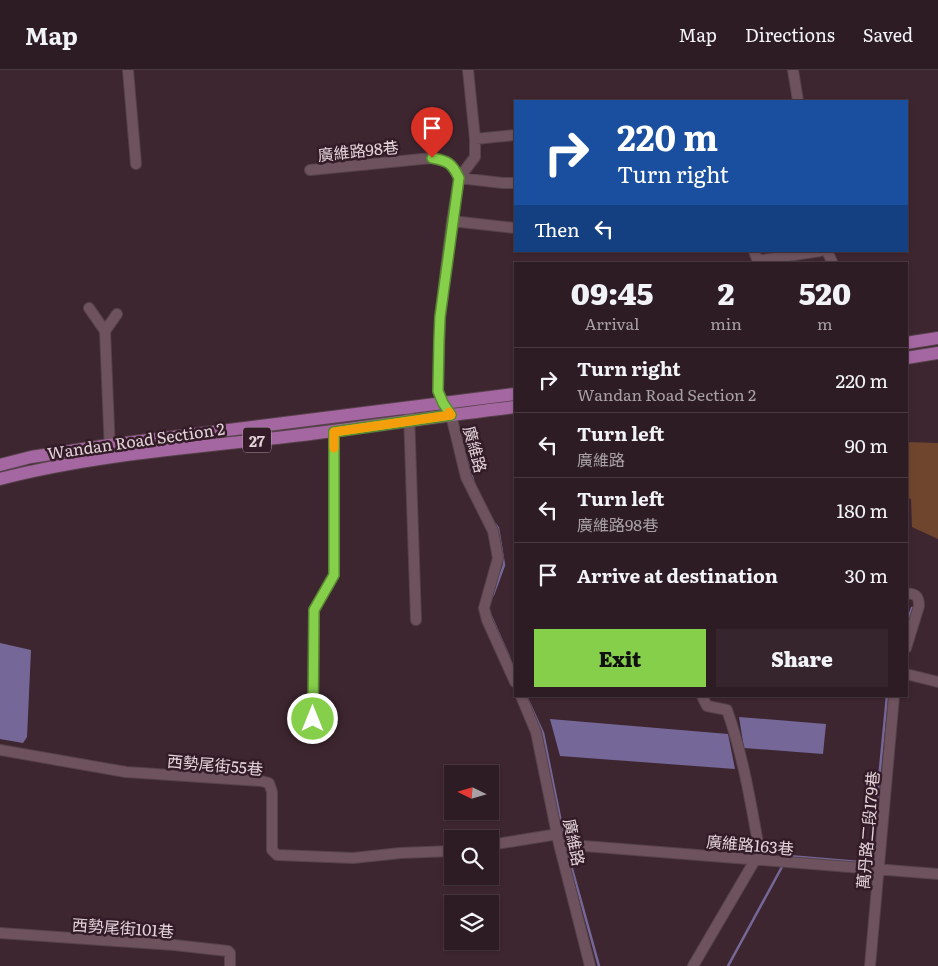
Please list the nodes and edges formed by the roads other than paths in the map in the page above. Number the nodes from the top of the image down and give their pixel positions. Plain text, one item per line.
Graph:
1 (128, 70) edge
2 (468, 70) edge
3 (793, 70) edge
4 (798, 100) edge
5 (514, 135) edge
6 (475, 139) junction
7 (136, 164) dead end
8 (310, 170) dead end
9 (459, 178) junction
10 (514, 183) edge
11 (452, 221) junction
12 (514, 228) edge
13 (754, 252) edge
14 (814, 252) edge
15 (89, 308) dead end
16 (117, 314) dead end
17 (105, 331) junction
18 (938, 338) edge
19 (908, 343) edge
20 (938, 353) edge
21 (908, 358) edge
22 (514, 394) edge
23 (443, 403) junction
24 (514, 407) edge
25 (408, 408) junction
26 (451, 415) junction
27 (409, 421) junction
28 (334, 432) junction
29 (109, 445) junction
30 (111, 458) junction
31 (0, 465) edge
32 (0, 479) edge
33 (908, 593) edge
34 (416, 620) dead end
35 (908, 642) edge
36 (908, 674) edge
37 (514, 680) edge
38 (938, 682) edge
39 (521, 697) edge
40 (702, 697) edge
41 (894, 697) edge
42 (313, 719) dead end
43 (0, 750) edge
44 (558, 839) junction
45 (499, 844) edge
46 (444, 851) edge
47 (758, 860) junction
48 (879, 869) junction
49 (938, 874) edge
50 (0, 933) edge
51 (230, 966) edge
52 (590, 966) edge
53 (693, 966) edge
54 (870, 966) edge

1 - 7 street
2 - 6 street, 廣維路
3 - 4 street
5 - 6 street
6 - 9 street, 廣維路
8 - 9 street, 廣維路98巷
9 - 10 street
9 - 11 street, 廣維路
11 - 12 street
11 - 23 street, 廣維路
13 - 14 street
15 - 17 street
16 - 17 street
17 - 29 street
18 - 19 main road
20 - 21 main road
22 - 23 main road, Wandan Road Section 2 / 27
23 - 25 main road, Wandan Road Section 2 / 27
23 - 26 street, 廣維路
24 - 26 main road, Wandan Road Section 2 / 27
25 - 27 street
25 - 29 main road, Wandan Road Section 2 / 27
26 - 27 main road, Wandan Road Section 2 / 27
26 - 37 street, 廣維路
27 - 28 main road, Wandan Road Section 2 / 27
27 - 34 street
28 - 30 main road, Wandan Road Section 2 / 27
28 - 42 street
29 - 30 street
29 - 31 main road, Wandan Road Section 2 / 27
30 - 32 main road, Wandan Road Section 2 / 27
33 - 35 street
36 - 38 street
39 - 44 street, 廣維路
40 - 47 street
41 - 48 street, 萬丹路二段179巷
43 - 46 street, 西勢尾街55巷
44 - 45 street
44 - 47 street, 廣維路163巷
44 - 52 street, 廣維路
47 - 48 street, 廣維路163巷
47 - 53 street
48 - 49 street, 廣維路163巷
48 - 54 street, 萬丹路二段179巷
50 - 51 street, 西勢尾街101巷

